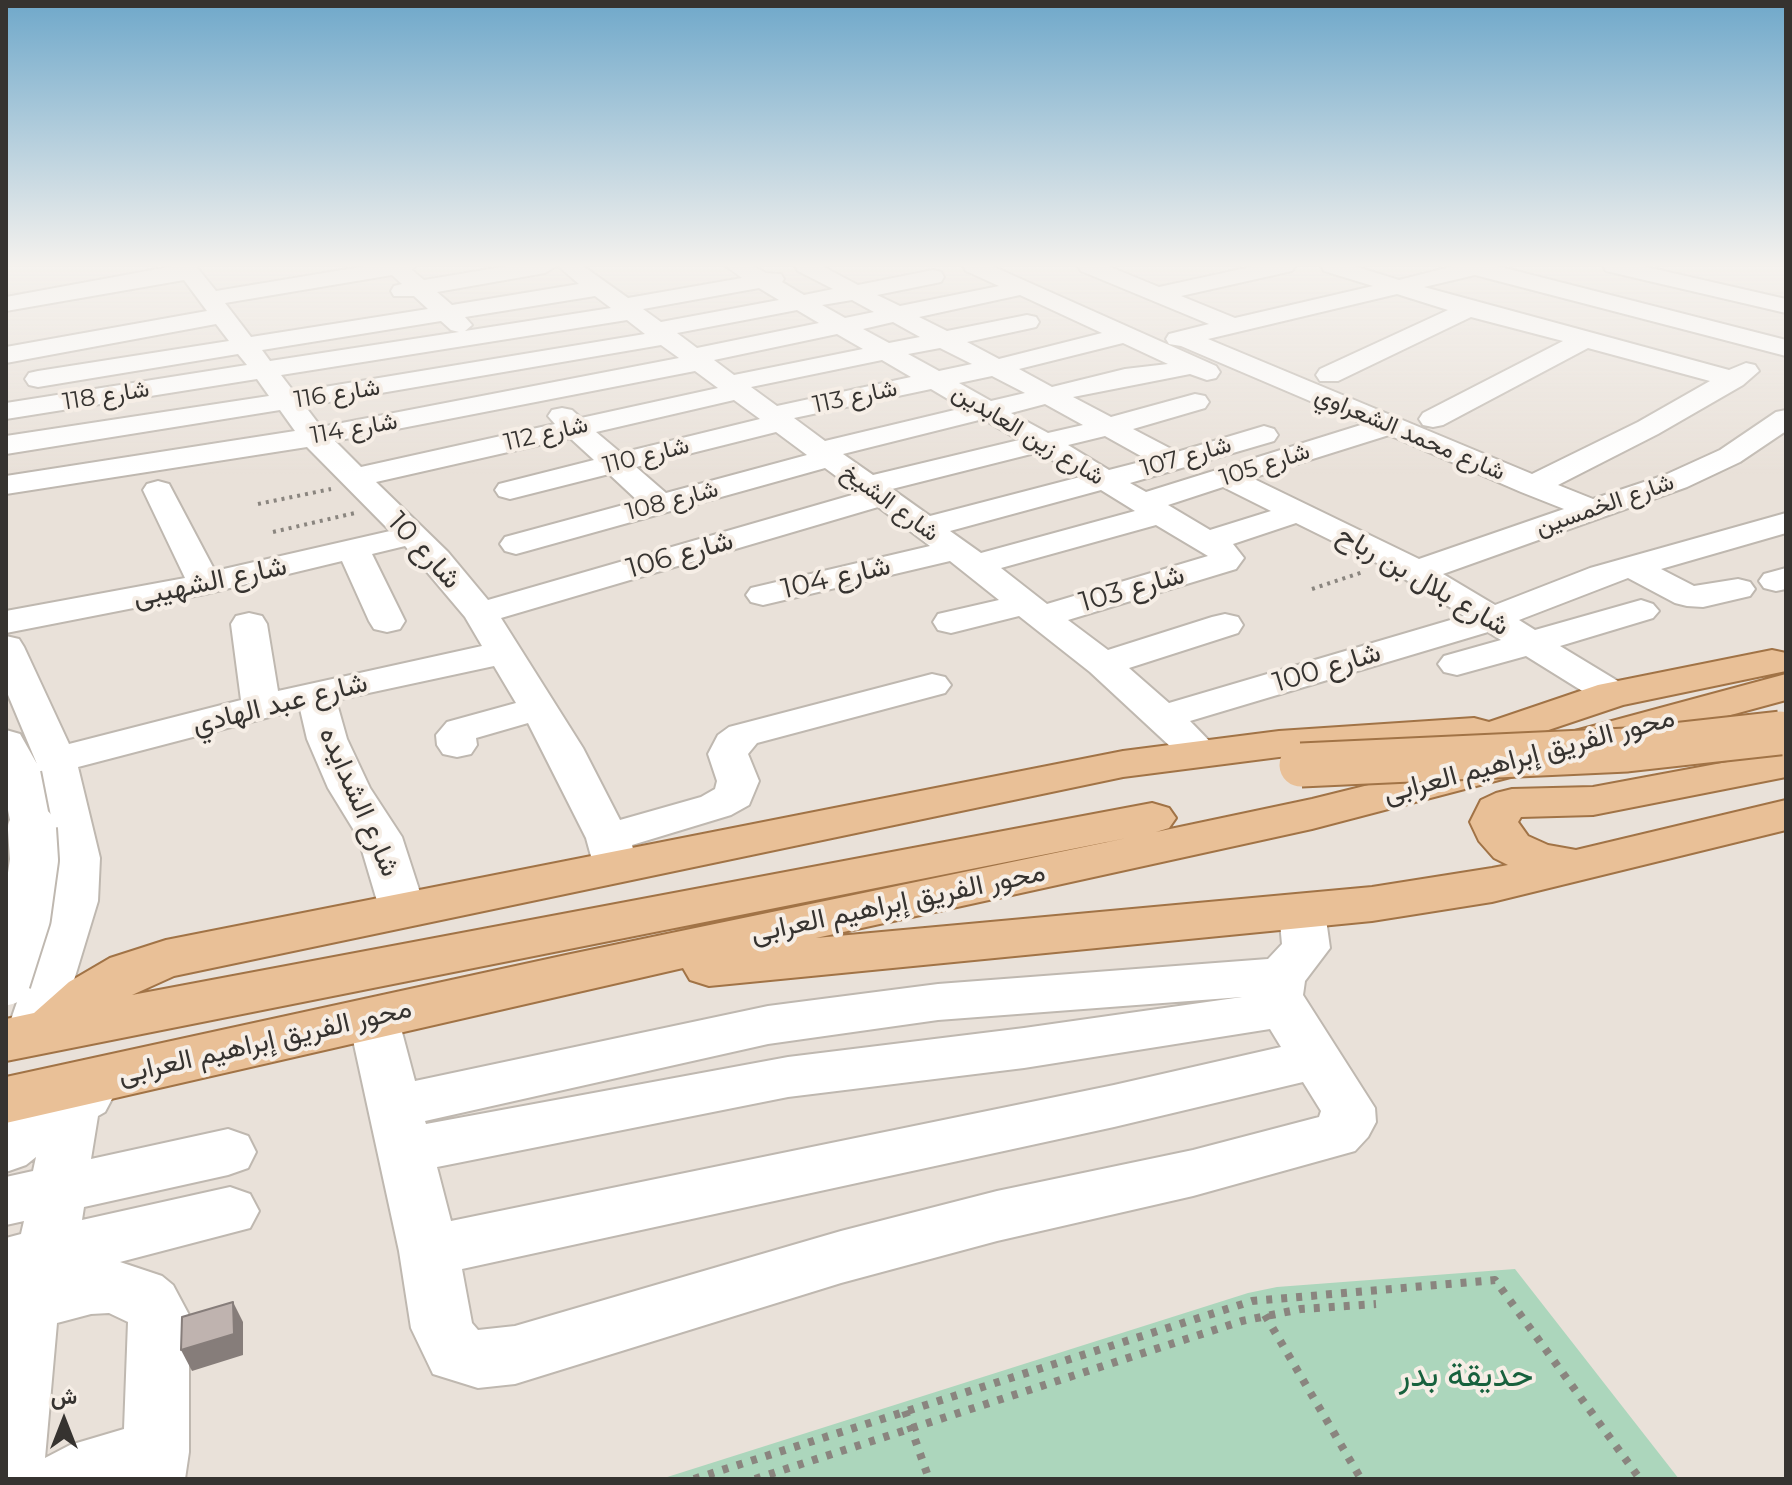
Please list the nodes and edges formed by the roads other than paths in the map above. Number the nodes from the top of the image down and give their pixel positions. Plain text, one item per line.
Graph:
1 (78, 335) edge
2 (129, 335) edge
3 (239, 335) edge
4 (471, 335) edge
5 (484, 335) edge
6 (558, 335) edge
7 (665, 335) edge
8 (805, 335) edge
9 (856, 335) edge
10 (937, 335) edge
11 (967, 335) edge
12 (1124, 335) edge
13 (1125, 335) edge
14 (1195, 335) edge
15 (1413, 335) edge
16 (1567, 335) edge
17 (1740, 335) edge
18 (474, 338) junction
19 (1184, 338) junction
20 (946, 340) junction
21 (1584, 340) junction
22 (1150, 346) junction
23 (1785, 347) edge
24 (887, 352) junction
25 (6, 355) edge
26 (697, 360) junction
27 (1192, 365) junction
28 (503, 367) junction
29 (996, 367) junction
30 (263, 372) junction
31 (1329, 375) dead end
32 (1734, 379) junction
33 (936, 380) junction
34 (21, 382) dead end
35 (734, 387) junction
36 (537, 395) junction
37 (1050, 396) junction
38 (285, 402) junction
39 (1195, 402) dead end
40 (989, 410) junction
41 (6, 411) edge
42 (1786, 418) edge
43 (777, 419) junction
44 (1433, 419) dead end
45 (1387, 426) junction
46 (576, 427) junction
47 (1108, 427) junction
48 (1264, 435) dead end
49 (1671, 436) junction
50 (314, 437) junction
51 (1352, 437) junction
52 (1044, 443) junction
53 (6, 445) edge
54 (472, 451) junction
55 (824, 454) junction
56 (1730, 456) junction
57 (1180, 460) junction
58 (614, 464) junction
59 (1579, 464) junction
60 (1226, 478) junction
61 (357, 480) junction
62 (1104, 480) junction
63 (6, 485) edge
64 (1532, 486) junction
65 (158, 490) dead end
66 (510, 490) junction
67 (873, 492) junction
68 (1644, 493) junction
69 (660, 504) junction
70 (1152, 508) junction
71 (1592, 510) junction
72 (1299, 512) junction
73 (1786, 523) edge
74 (923, 528) junction
75 (551, 534) junction
76 (412, 535) junction
77 (516, 544) dead end
78 (354, 551) junction
79 (1215, 552) junction
80 (966, 558) junction
81 (1407, 566) junction
82 (1631, 566) junction
83 (205, 584) junction
84 (1738, 589) dead end
85 (763, 595) dead end
86 (1032, 610) junction
87 (1641, 611) dead end
88 (1492, 619) junction
89 (387, 621) dead end
90 (6, 622) edge
91 (951, 622) dead end
92 (249, 624) dead end
93 (1225, 625) dead end
94 (492, 632) junction
95 (1529, 643) junction
96 (6, 647) edge
97 (1786, 660) edge
98 (1103, 664) junction
99 (1457, 664) dead end
100 (1389, 671) dead end
101 (1305, 684) junction
102 (932, 685) dead end
103 (258, 693) junction
104 (315, 693) junction
105 (1613, 694) junction
106 (1259, 703) dead end
107 (540, 708) junction
108 (1163, 717) junction
109 (1660, 720) junction
110 (1508, 730) junction
111 (1776, 738) edge
112 (457, 745) dead end
113 (1200, 752) junction
114 (28, 759) edge
115 (1786, 815) edge
116 (612, 853) junction
117 (1581, 865) junction
118 (77, 880) junction
119 (403, 911) junction
120 (1302, 912) junction
121 (6, 928) edge
122 (566, 974) junction
123 (6, 981) edge
124 (1282, 992) junction
125 (373, 1017) junction
126 (43, 1034) edge
127 (1316, 1059) junction
128 (154, 1066) junction
129 (6, 1100) edge
130 (73, 1104) junction
131 (398, 1129) junction
132 (6, 1149) edge
133 (228, 1152) dead end
134 (32, 1196) edge
135 (230, 1211) dead end
136 (429, 1251) junction
137 (22, 1282) edge
138 (154, 1466) edge
139 (9, 1479) edge
140 (70, 1479) edge

1 - 25 street
2 - 34 street
3 - 30 street, شارع 10
4 - 18 street
5 - 18 street, شارع 118
6 - 28 street, شارع 116
7 - 26 street, شارع الشيخ
8 - 26 street, شارع 114
9 - 24 street, شارع زين العابدين
10 - 20 street, شارع بلال بن رباح
11 - 20 street, شارع 112
12 - 29 street, شارع 113
13 - 22 street
14 - 19 street
15 - 31 street
16 - 21 street
17 - 23 street
18 - 28 street
18 - 30 street, شارع 118
19 - 22 street
19 - 45 street, شارع محمد الشعراوي
20 - 24 street, شارع 112
20 - 29 street, شارع بلال بن رباح
21 - 32 street
21 - 44 street
22 - 27 street
23 - 32 street, شارع الخمسين
24 - 33 street, شارع زين العابدين
24 - 35 street, شارع 112
26 - 35 street, شارع الشيخ
26 - 36 street, شارع 114
27 - 37 street, شارع 108
27 - 51 street
28 - 36 street
28 - 38 street, شارع 116
29 - 33 street, شارع 113
29 - 37 street, شارع بلال بن رباح
30 - 38 street, شارع 10
30 - 41 street, شارع 118
32 - 49 street, شارع الخمسين
33 - 40 street, شارع زين العابدين
33 - 43 street, شارع 113
35 - 43 street, شارع الشيخ
35 - 46 street, شارع 112
36 - 46 street
36 - 50 street, شارع 114
37 - 40 street, شارع 108
37 - 47 street, شارع بلال بن رباح
38 - 50 street, شارع 10
38 - 53 street, شارع 116
39 - 47 street, شارع 106
40 - 52 street, شارع زين العابدين
40 - 55 street, شارع 108
42 - 56 street, شارع الخمسين
43 - 55 street, شارع الشيخ
43 - 58 street, شارع 110
45 - 51 street, شارع 105
45 - 64 street, شارع محمد الشعراوي
46 - 54 street, شارع 112
46 - 58 street
47 - 52 street, شارع 106
47 - 57 street, شارع بلال بن رباح
48 - 57 street, شارع 107
49 - 56 street
49 - 59 street, شارع الخمسين
50 - 61 street, شارع 10
50 - 63 street, شارع 114
51 - 60 street, شارع 105
52 - 62 street, شارع زين العابدين
52 - 67 street, شارع 106
54 - 61 street, شارع 112
54 - 66 street
55 - 67 street, شارع الشيخ
55 - 69 street, شارع 108
56 - 68 street, شارع الخمسين
57 - 60 street, شارع بلال بن رباح
57 - 62 street, شارع 107
58 - 66 street, شارع 110
58 - 69 street
59 - 64 street, شارع الخمسين
59 - 68 street
60 - 70 street, شارع 105
60 - 72 street, شارع بلال بن رباح
61 - 76 street, شارع 10
62 - 70 street, شارع زين العابدين
62 - 74 street, شارع 107
64 - 71 street, شارع محمد الشعراوي
65 - 83 street
66 - 75 street
67 - 74 street, شارع الشيخ
67 - 94 street, شارع 106
68 - 71 street, شارع الخمسين
69 - 75 street, شارع 108
70 - 79 street, شارع زين العابدين
70 - 80 street, شارع 105
71 - 81 street, شارع الخمسين
72 - 79 street, شارع 103
72 - 81 street, شارع بلال بن رباح
73 - 82 street, شارع 100
74 - 80 street, شارع الشيخ
75 - 77 street, شارع 108
76 - 78 street, شارع الشهيبى
76 - 94 street, شارع 10
78 - 83 street, شارع الشهيبى
78 - 89 street
79 - 86 street, شارع 103
80 - 85 street, شارع 104
80 - 86 street, شارع الشيخ
81 - 88 street, شارع بلال بن رباح
82 - 84 street
82 - 88 street, شارع 100
83 - 90 street, شارع الشهيبى
86 - 91 street, شارع 103
86 - 98 street, شارع الشيخ
87 - 95 street
88 - 95 street, شارع بلال بن رباح
88 - 101 street, شارع 100
92 - 103 street
93 - 98 street
94 - 103 street
94 - 104 street, شارع عبد الهادي
94 - 107 street, شارع 10
95 - 99 street
95 - 105 street, شارع بلال بن رباح
96 - 114 street
97 - 105 main road, محور الفريق إبراهيم العرابى
98 - 108 street, شارع الشيخ
100 - 101 street
101 - 106 street
101 - 108 street, شارع 100
102 - 116 street
103 - 104 street, شارع عبد الهادي
103 - 114 street, شارع عبد الهادي
104 - 119 street, شارع الشدايده
105 - 110 main road, محور الفريق إبراهيم العرابى
107 - 112 street
107 - 116 street, شارع 10
108 - 113 street, شارع الشيخ
109 - 111 main road, محور الفريق إبراهيم العرابى
109 - 111 main road
109 - 122 main road, محور الفريق إبراهيم العرابى
110 - 113 main road
110 - 126 main road, محور الفريق إبراهيم العرابى
111 - 117 main road
111 - 126 main road, bridge
113 - 116 main road
114 - 118 street
114 - 123 street, bridge
115 - 117 main road
116 - 119 main road
117 - 120 main road
118 - 121 street
118 - 126 street
119 - 126 main road
120 - 122 main road
120 - 124 street
122 - 125 main road, محور الفريق إبراهيم العرابى
124 - 127 street
124 - 131 street
125 - 128 main road, محور الفريق إبراهيم العرابى
125 - 131 street
127 - 136 street
127 - 136 street
128 - 129 main road, محور الفريق إبراهيم العرابى
128 - 130 street
130 - 132 street
130 - 134 street
131 - 136 street
133 - 134 street
134 - 137 street
135 - 137 street
137 - 138 street
137 - 139 street
138 - 140 street

